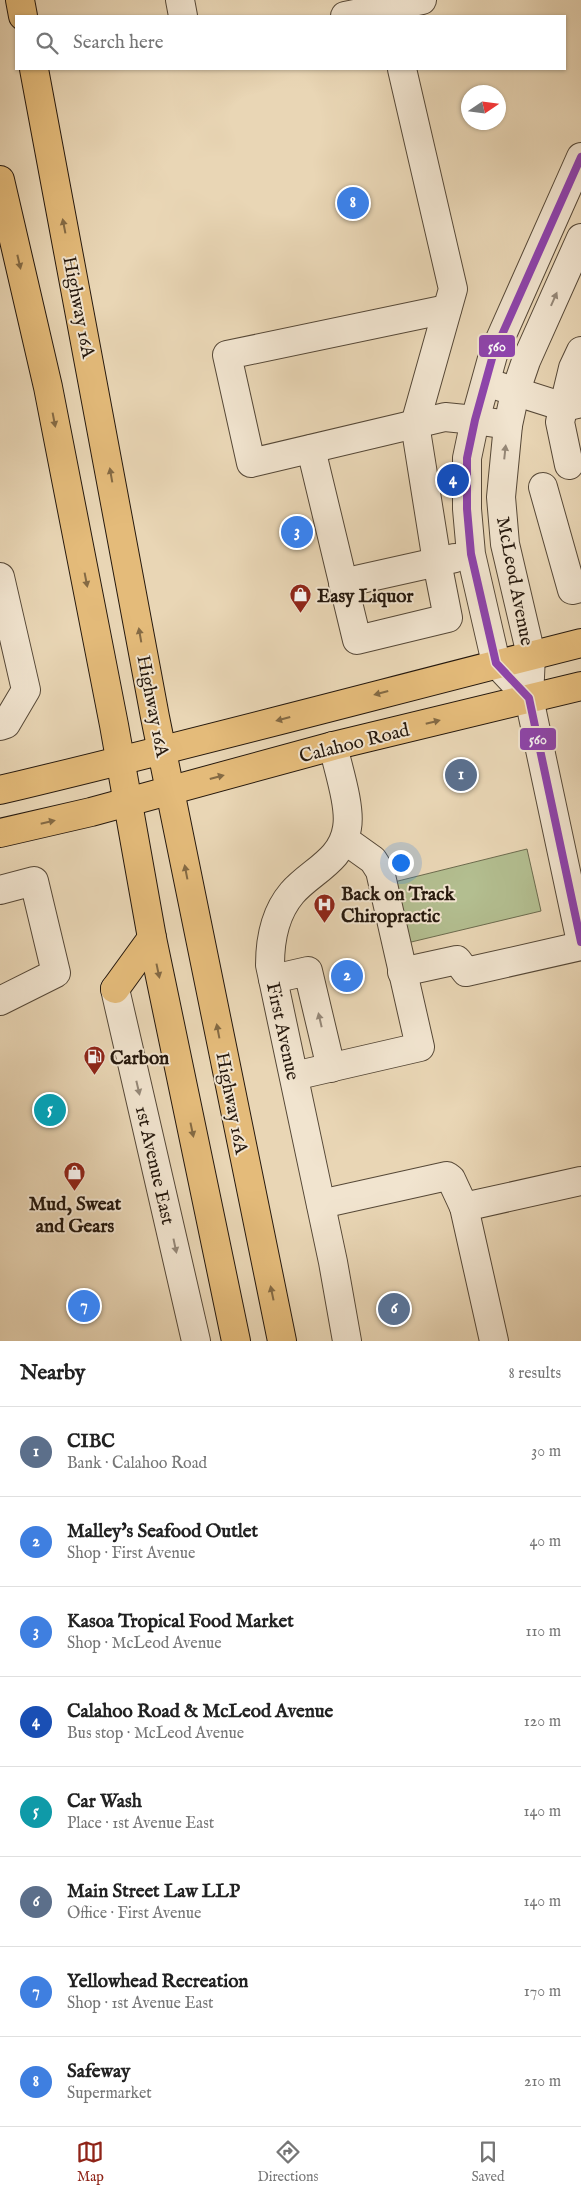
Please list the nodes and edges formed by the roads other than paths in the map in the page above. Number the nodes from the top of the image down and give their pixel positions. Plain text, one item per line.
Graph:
1 (20, 0) edge
2 (180, 0) edge
3 (422, 0) edge
4 (388, 8) edge
5 (23, 15) edge
6 (183, 15) edge
7 (350, 15) edge
8 (34, 70) edge
9 (402, 70) edge
10 (581, 157) edge
11 (0, 180) edge
12 (581, 238) edge
13 (447, 309) junction
14 (581, 351) edge
15 (485, 380) junction
16 (515, 392) junction
17 (572, 405) edge
18 (475, 420) junction
19 (415, 424) junction
20 (508, 426) junction
21 (311, 449) junction
22 (575, 472) edge
23 (543, 487) junction
24 (501, 496) junction
25 (471, 554) junction
26 (437, 562) junction
27 (0, 577) edge
28 (344, 583) junction
29 (581, 588) edge
30 (581, 643) edge
31 (8, 649) edge
32 (530, 655) junction
33 (496, 663) junction
34 (581, 686) edge
35 (529, 698) junction
36 (0, 726) edge
37 (333, 746) junction
38 (162, 752) junction
39 (121, 762) junction
40 (0, 790) edge
41 (170, 790) junction
42 (128, 802) junction
43 (0, 833) edge
44 (345, 840) junction
45 (0, 890) edge
46 (152, 938) junction
47 (581, 944) edge
48 (402, 972) junction
49 (273, 979) junction
50 (115, 989) joint
51 (0, 1001) edge
52 (331, 1068) junction
53 (294, 1076) junction
54 (581, 1181) edge
55 (321, 1204) junction
56 (464, 1207) junction
57 (196, 1341) edge
58 (236, 1341) edge
59 (282, 1341) edge
60 (347, 1341) edge
61 (494, 1341) edge

1 - 5 main road
2 - 6 street
3 - 4 street
4 - 7 street
38 -> 8 main road, Highway 16A
9 - 13 street
10 - 15 street, McLeod Avenue
11 -> 39 main road
16 -> 12 street, McLeod Avenue
13 - 19 street
13 - 21 street
14 - 17 street
15 - 16 street
15 - 18 street, McLeod Avenue
16 - 17 street
16 - 20 street, McLeod Avenue
17 - 22 street
18 - 19 street
18 - 20 street
18 - 25 street, McLeod Avenue
19 - 21 street
19 - 26 street
24 -> 20 street, McLeod Avenue
21 - 28 street
22 - 23 street
23 - 24 street
23 - 29 street
24 - 32 street, McLeod Avenue
25 - 26 street
25 - 33 street, McLeod Avenue
26 - 28 street
26 - 28 street
27 - 31 street
30 - 32 main road
31 - 36 street
32 - 33 main road
32 - 35 street, McLeod Avenue
33 - 35 street, McLeod Avenue
33 -> 38 main road
34 - 35 main road, Calahoo Road
37 -> 35 main road, Calahoo Road
35 - 47 street, McLeod Avenue
41 -> 37 main road, Calahoo Road
37 - 44 street, First Avenue
38 - 39 main road
38 - 41 main road, Highway 16A
39 - 40 main road
39 - 42 main road
41 - 42 main road, Calahoo Road
59 -> 41 main road, Highway 16A
43 -> 42 main road, Calahoo Road
42 - 46 main road
44 - 48 street
44 - 49 street, First Avenue
45 - 51 street
46 - 50 main road
46 -> 58 main road
47 - 48 street
48 - 52 street
52 -> 49 street
49 - 53 street, First Avenue
50 -> 57 street, 1st Avenue East
52 - 53 street
53 - 55 street, First Avenue
54 - 56 street
55 - 56 street
55 - 60 street, First Avenue
56 - 61 street

